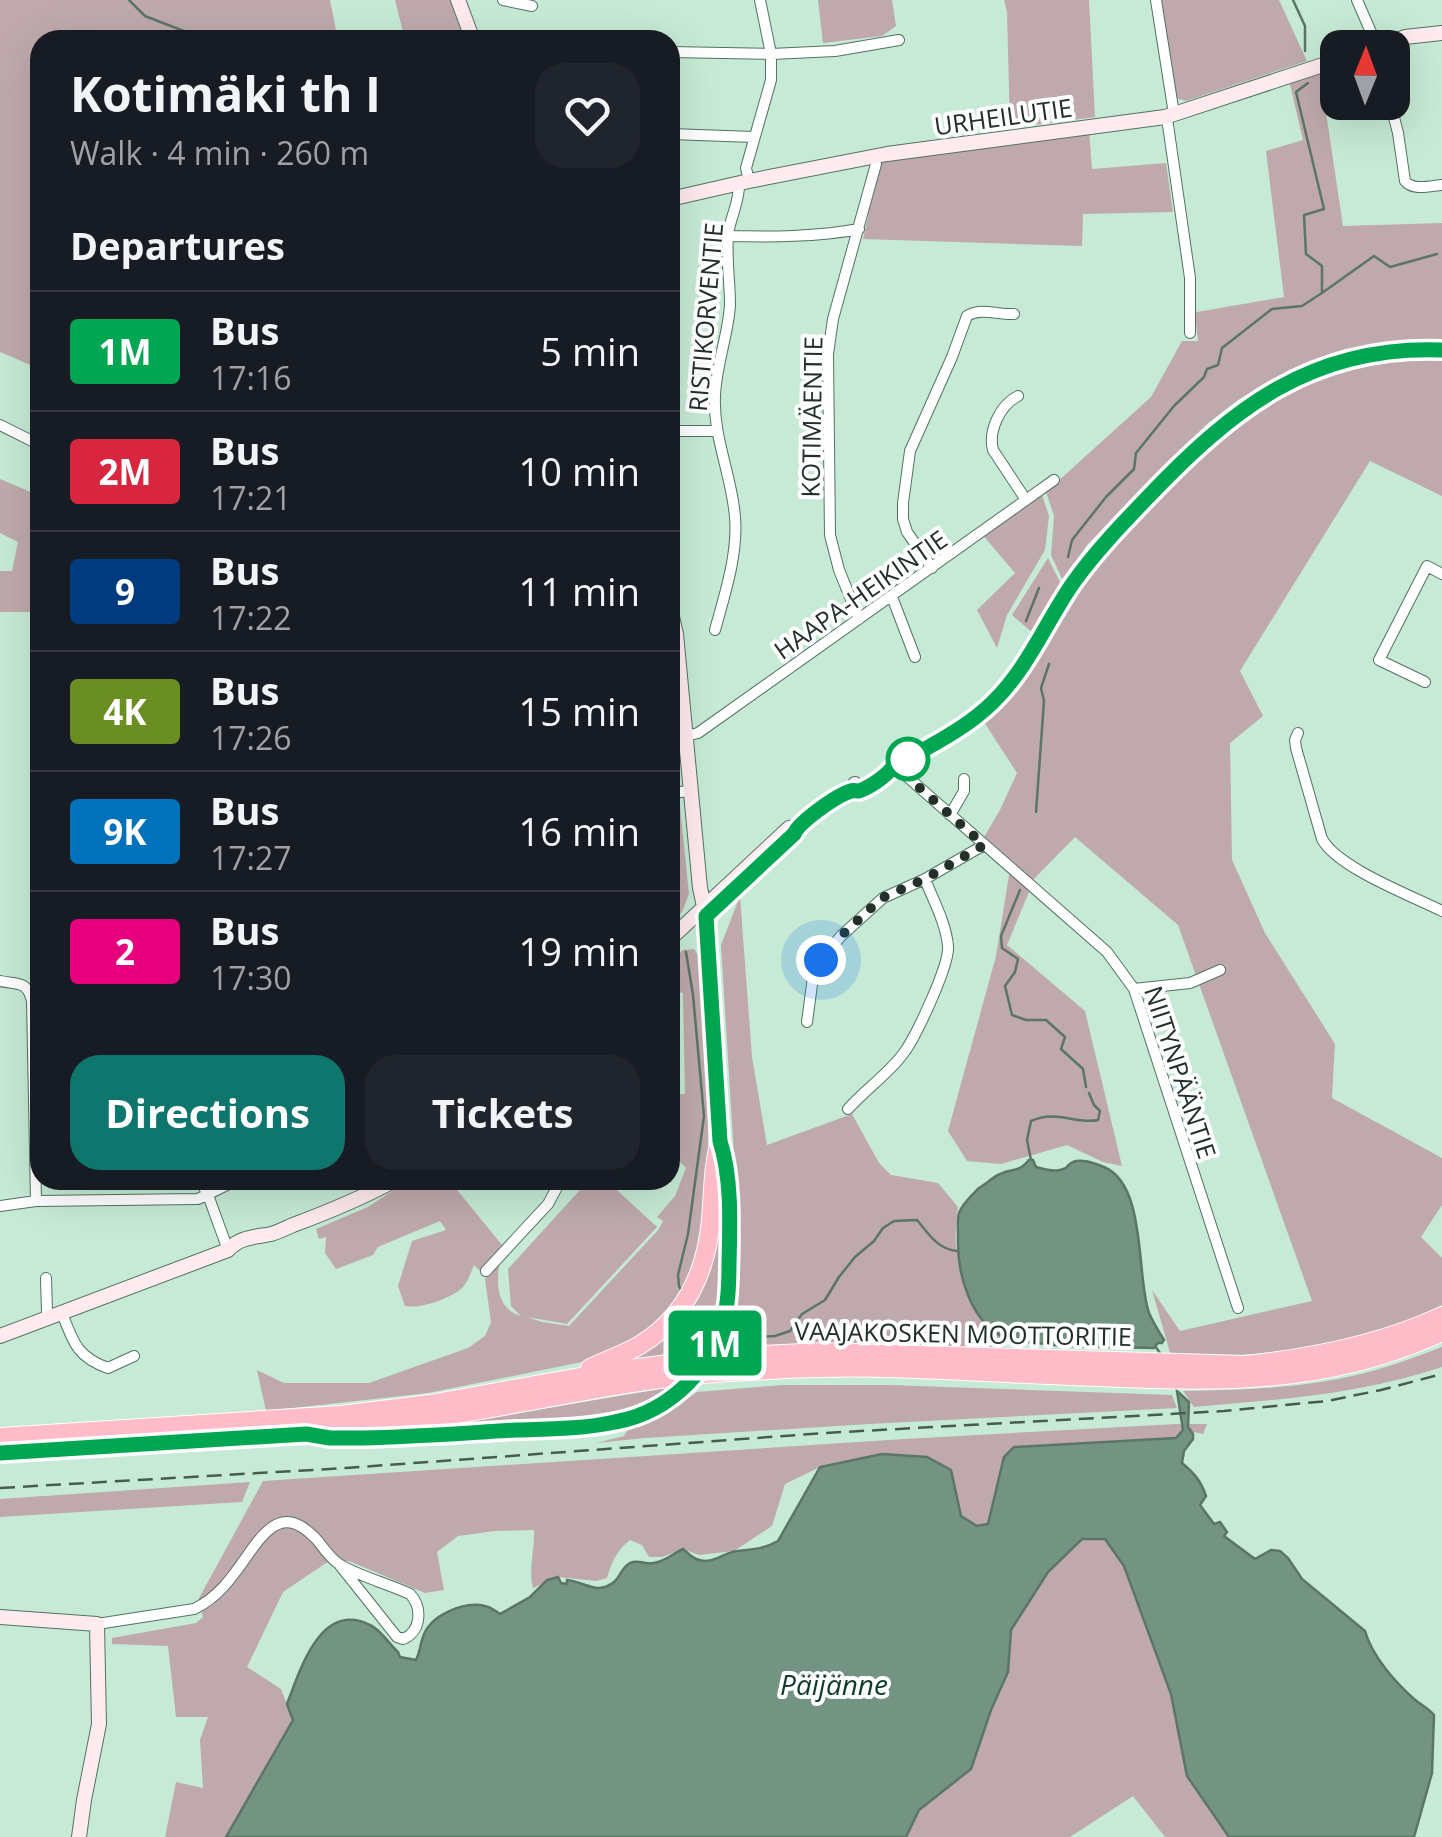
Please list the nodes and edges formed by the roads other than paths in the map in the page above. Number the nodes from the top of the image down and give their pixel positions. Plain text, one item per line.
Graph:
1 (503, 0) edge
2 (760, 0) edge
3 (1156, 0) edge
4 (1357, 0) edge
5 (462, 1) edge
6 (532, 6) dead end
7 (470, 30) edge
8 (1368, 30) edge
9 (1442, 34) edge
10 (1410, 37) edge
11 (899, 40) dead end
12 (680, 52) edge
13 (771, 54) junction
14 (1320, 66) edge
15 (1170, 115) junction
16 (1395, 120) edge
17 (680, 134) edge
18 (754, 137) junction
19 (874, 156) junction
20 (744, 182) junction
21 (1442, 185) edge
22 (680, 197) edge
23 (859, 229) junction
24 (728, 236) junction
25 (1014, 314) dead end
26 (1190, 333) dead end
27 (1442, 350) edge
28 (1018, 396) dead end
29 (0, 425) edge
30 (680, 431) edge
31 (716, 431) junction
32 (30, 440) edge
33 (1054, 480) dead end
34 (1026, 500) junction
35 (932, 568) junction
36 (1442, 574) edge
37 (892, 597) junction
38 (859, 619) junction
39 (715, 630) dead end
40 (915, 657) dead end
41 (680, 675) edge
42 (1424, 682) dead end
43 (1298, 732) dead end
44 (686, 736) junction
45 (893, 767) junction
46 (964, 779) dead end
47 (690, 791) junction
48 (680, 792) edge
49 (950, 815) junction
50 (984, 845) junction
51 (925, 879) junction
52 (705, 911) junction
53 (1442, 911) edge
54 (680, 931) edge
55 (680, 940) edge
56 (1220, 970) dead end
57 (0, 980) edge
58 (1134, 989) junction
59 (30, 996) edge
60 (806, 1022) dead end
61 (848, 1110) dead end
62 (720, 1141) junction
63 (36, 1190) edge
64 (205, 1190) edge
65 (218, 1190) edge
66 (375, 1190) edge
67 (556, 1190) edge
68 (208, 1195) junction
69 (36, 1201) junction
70 (0, 1206) edge
71 (228, 1250) junction
72 (486, 1270) dead end
73 (46, 1278) dead end
74 (1238, 1308) dead end
75 (56, 1315) junction
76 (1442, 1316) edge
77 (1442, 1332) edge
78 (0, 1336) edge
79 (134, 1356) dead end
80 (570, 1378) junction
81 (306, 1434) junction
82 (0, 1438) edge
83 (0, 1453) edge
84 (338, 1564) junction
85 (0, 1617) edge
86 (97, 1624) junction
87 (79, 1837) edge

1 - 6 street
2 - 13 street, RISTIKORVENTIE
3 - 15 street
4 - 8 street
5 - 7 street
9 - 10 street
11 - 13 street
12 - 13 street
13 - 18 street, RISTIKORVENTIE
14 - 15 street, URHEILUTIE
15 - 19 street, URHEILUTIE
15 - 26 street
16 - 21 street
17 - 18 street
18 - 20 street, RISTIKORVENTIE
19 - 20 street, URHEILUTIE
19 - 23 street, KOTIMÄENTIE
20 - 22 street, URHEILUTIE
20 - 24 street, RISTIKORVENTIE
23 - 24 street
23 - 38 street, KOTIMÄENTIE
24 - 31 street, RISTIKORVENTIE
25 - 35 street
27 - 45 street
28 - 34 street
29 - 32 street
30 - 31 street
31 - 39 street, RISTIKORVENTIE
33 - 34 street, HAAPA-HEIKINTIE
34 - 35 street, HAAPA-HEIKINTIE
35 - 37 street, HAAPA-HEIKINTIE
36 - 42 street
37 - 38 street, HAAPA-HEIKINTIE
37 - 40 street
38 - 44 street, HAAPA-HEIKINTIE
41 - 44 street
43 - 53 street
44 - 47 street
45 - 49 street, NIITYNPÄÄNTIE
45 - 52 street
46 - 49 street
47 - 48 street
47 - 52 street
49 - 50 street, NIITYNPÄÄNTIE
50 - 51 street
50 - 58 street, NIITYNPÄÄNTIE
51 - 60 street
51 - 61 street
52 - 54 street
52 - 55 street
52 - 62 street
56 - 58 street
57 - 59 street
58 - 74 street, NIITYNPÄÄNTIE
62 - 80 highway
62 - 81 highway, bridge
63 - 69 street
64 - 68 street
65 - 68 street
66 - 71 street
67 - 72 street
68 - 69 street
68 - 71 street
69 - 70 street
71 - 75 street
73 - 75 street
75 - 78 street
75 - 79 street
76 - 80 highway, VAAJAKOSKEN MOOTTORITIE
77 - 81 highway, VAAJAKOSKEN MOOTTORITIE
80 - 82 highway, VAAJAKOSKEN MOOTTORITIE
81 - 83 highway, VAAJAKOSKEN MOOTTORITIE
84 - 84 street
84 - 86 street
85 - 86 street
86 - 87 street

